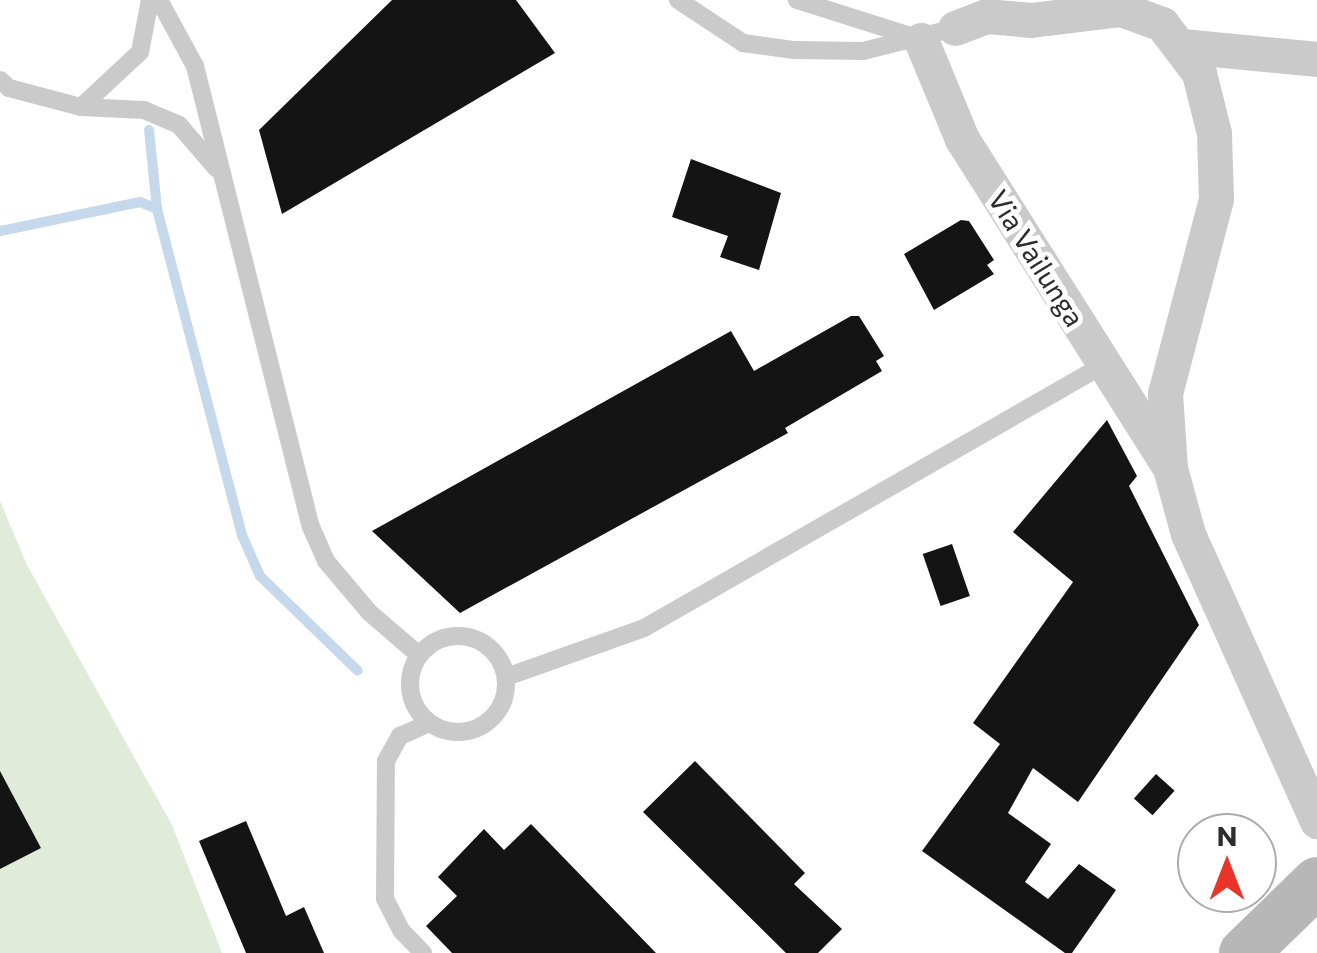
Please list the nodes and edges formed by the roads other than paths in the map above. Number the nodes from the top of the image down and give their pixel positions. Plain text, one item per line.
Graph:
1 (150, 0) edge
2 (159, 0) edge
3 (678, 0) edge
4 (797, 0) edge
5 (973, 15) edge
6 (1172, 24) edge
7 (921, 40) junction
8 (1317, 58) edge
9 (0, 80) edge
10 (81, 107) junction
11 (220, 173) junction
12 (1104, 364) junction
13 (1170, 468) junction
14 (419, 655) junction
15 (506, 677) junction
16 (430, 723) junction
17 (1317, 821) edge
18 (1317, 882) edge
19 (423, 953) edge
20 (1244, 953) edge

1 - 10 lane
2 - 11 lane
3 - 7 lane
4 - 7 lane
5 - 6 street
5 - 7 lane
6 - 8 street
6 - 13 street, Via Vailunga
7 - 12 street, Via Vailunga
9 - 10 lane
10 - 11 lane
11 - 14 lane
12 - 13 street, Via Vailunga
12 - 15 lane
13 - 17 street, Via Vailunga
14 - 15 lane
14 - 16 lane
15 - 16 lane
16 - 19 lane
18 - 20 street

